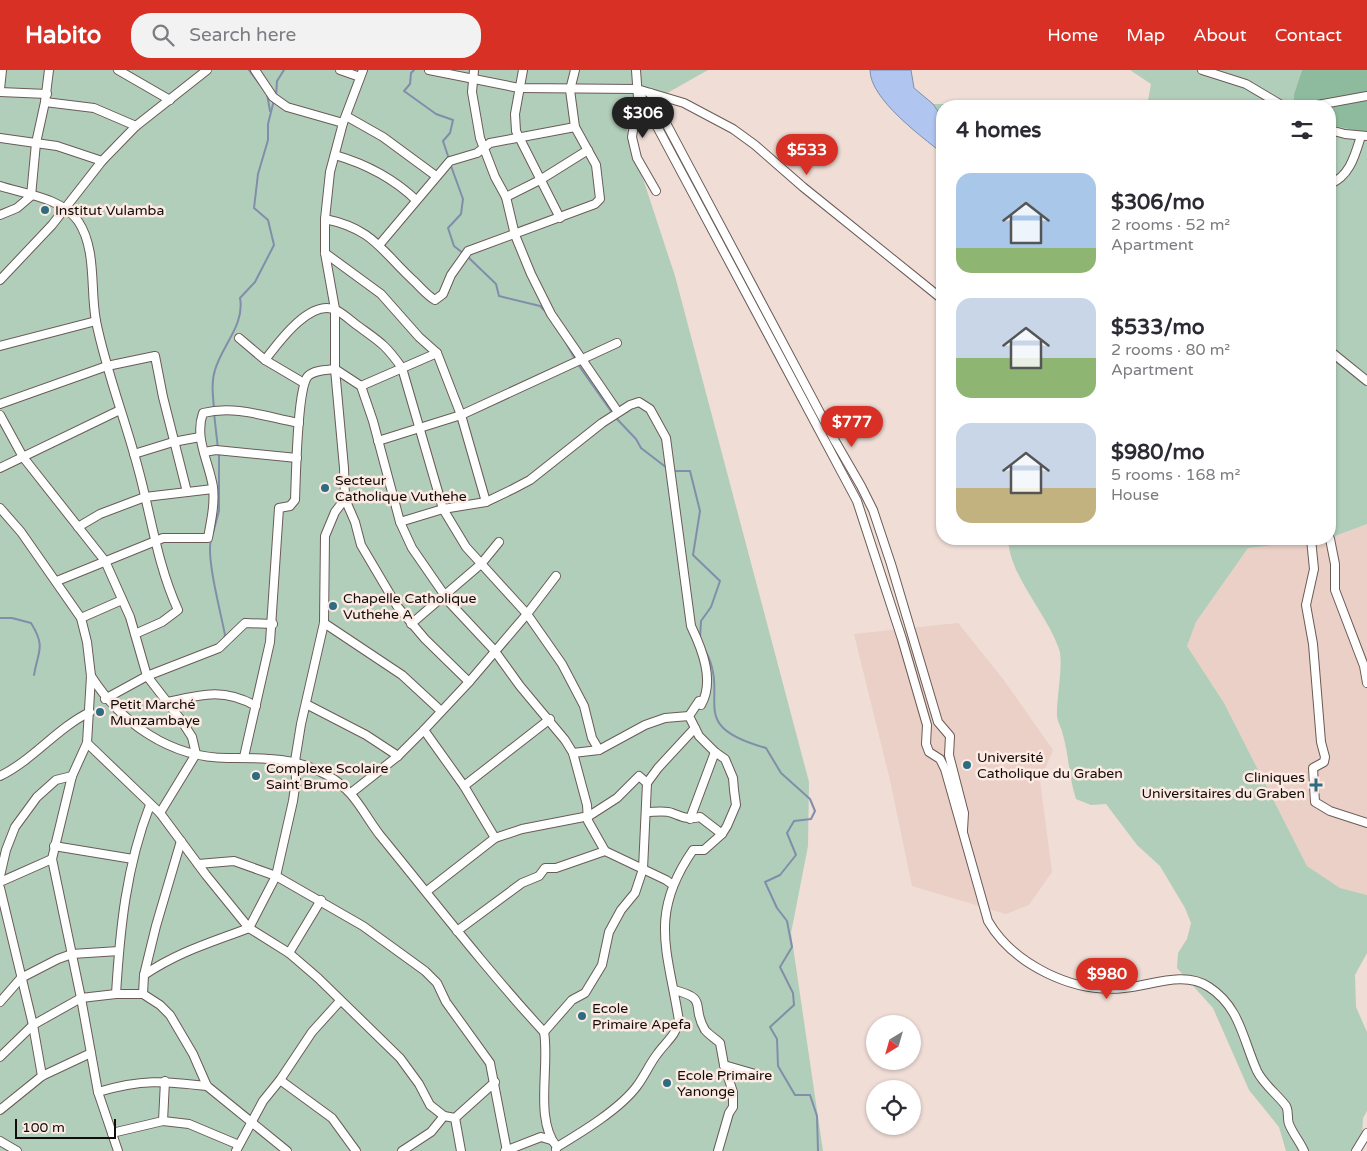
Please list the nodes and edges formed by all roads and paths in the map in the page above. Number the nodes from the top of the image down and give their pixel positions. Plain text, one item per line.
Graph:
1 (2, 70) edge
2 (48, 70) edge
3 (118, 70) edge
4 (255, 70) edge
5 (340, 70) edge
6 (429, 70) edge
7 (474, 70) edge
8 (524, 70) edge
9 (575, 70) edge
10 (636, 70) edge
11 (1202, 70) edge
12 (201, 71) edge
13 (361, 73) edge
14 (472, 80) junction
15 (0, 88) edge
16 (519, 88) junction
17 (637, 89) junction
18 (570, 90) junction
19 (0, 92) edge
20 (650, 93) junction
21 (1367, 96) edge
22 (46, 98) junction
23 (170, 100) junction
24 (1273, 100) edge
25 (1336, 102) edge
26 (344, 120) junction
27 (136, 126) junction
28 (575, 128) junction
29 (1336, 131) edge
30 (1364, 136) edge
31 (0, 138) edge
32 (520, 138) junction
33 (36, 143) junction
34 (484, 149) junction
35 (588, 150) junction
36 (335, 155) junction
37 (102, 161) junction
38 (436, 176) junction
39 (540, 180) junction
40 (1336, 180) edge
41 (0, 186) edge
42 (656, 191) dead end
43 (31, 196) junction
44 (506, 197) junction
45 (416, 200) junction
46 (64, 208) junction
47 (0, 215) edge
48 (560, 218) junction
49 (325, 219) junction
50 (515, 235) junction
51 (380, 244) junction
52 (325, 253) junction
53 (0, 280) edge
54 (936, 294) edge
55 (335, 309) junction
56 (96, 321) junction
57 (239, 338) dead end
58 (617, 342) dead end
59 (0, 346) edge
60 (437, 353) junction
61 (1336, 356) edge
62 (265, 360) junction
63 (579, 362) junction
64 (107, 366) junction
65 (402, 368) junction
66 (334, 369) junction
67 (1367, 381) edge
68 (304, 383) junction
69 (361, 386) junction
70 (0, 404) edge
71 (120, 410) junction
72 (615, 414) junction
73 (0, 415) edge
74 (461, 415) junction
75 (299, 423) junction
76 (420, 428) junction
77 (200, 437) junction
78 (173, 442) junction
79 (378, 442) junction
80 (204, 452) junction
81 (134, 454) junction
82 (23, 457) junction
83 (297, 458) junction
84 (0, 468) edge
85 (213, 489) junction
86 (187, 492) junction
87 (146, 497) junction
88 (345, 499) junction
89 (486, 502) junction
90 (0, 508) edge
91 (443, 509) junction
92 (400, 522) junction
93 (78, 527) junction
94 (154, 542) junction
95 (499, 542) dead end
96 (1312, 545) edge
97 (1331, 545) edge
98 (105, 561) junction
99 (481, 564) junction
100 (556, 576) dead end
101 (57, 581) junction
102 (445, 596) junction
103 (122, 600) junction
104 (527, 614) junction
105 (81, 618) junction
106 (273, 624) junction
107 (324, 624) junction
108 (411, 624) junction
109 (136, 634) junction
110 (494, 650) junction
111 (91, 676) junction
112 (147, 676) junction
113 (469, 682) junction
114 (1367, 683) edge
115 (106, 699) junction
116 (168, 702) junction
117 (306, 704) junction
118 (256, 706) junction
119 (441, 711) junction
120 (90, 712) junction
121 (689, 716) junction
122 (550, 719) junction
123 (938, 722) junction
124 (927, 725) junction
125 (695, 728) junction
126 (424, 730) junction
127 (87, 744) junction
128 (599, 750) junction
129 (715, 752) junction
130 (573, 753) junction
131 (196, 754) junction
132 (949, 755) junction
133 (398, 756) junction
134 (244, 757) junction
135 (940, 758) junction
136 (294, 761) junction
137 (0, 776) edge
138 (72, 776) junction
139 (647, 783) junction
140 (464, 786) junction
141 (351, 793) junction
142 (150, 805) junction
143 (647, 812) junction
144 (160, 813) junction
145 (589, 816) junction
146 (690, 819) junction
147 (1367, 823) edge
148 (964, 830) junction
149 (722, 834) junction
150 (495, 838) junction
151 (181, 841) junction
152 (54, 846) junction
153 (605, 851) junction
154 (52, 859) junction
155 (132, 859) junction
156 (198, 864) junction
157 (643, 869) junction
158 (0, 876) edge
159 (276, 876) junction
160 (0, 882) edge
161 (673, 885) junction
162 (0, 888) edge
163 (427, 891) junction
164 (321, 900) junction
165 (249, 928) junction
166 (457, 931) junction
167 (119, 950) junction
168 (289, 953) junction
169 (72, 954) junction
170 (144, 974) junction
171 (21, 978) junction
172 (674, 990) junction
173 (116, 994) junction
174 (143, 994) junction
175 (81, 998) junction
176 (0, 1002) edge
177 (340, 1002) junction
178 (33, 1025) junction
179 (544, 1032) junction
180 (91, 1053) junction
181 (0, 1057) edge
182 (724, 1065) junction
183 (42, 1076) junction
184 (762, 1076) dead end
185 (280, 1080) junction
186 (165, 1081) junction
187 (495, 1082) junction
188 (207, 1086) junction
189 (98, 1092) junction
190 (0, 1110) edge
191 (444, 1116) junction
192 (455, 1118) junction
193 (163, 1121) junction
194 (250, 1121) junction
195 (112, 1133) junction
196 (1367, 1133) edge
197 (551, 1140) junction
198 (0, 1141) edge
199 (237, 1148) edge
200 (556, 1149) edge
201 (406, 1150) edge
202 (17, 1151) edge
203 (118, 1151) edge
204 (287, 1151) edge
205 (356, 1151) edge
206 (462, 1151) edge
207 (507, 1151) edge
208 (718, 1151) edge
209 (1304, 1151) edge
210 (1356, 1151) edge

1 - 15 street
2 - 22 street
3 - 23 street
4 - 26 street
5 - 13 street
6 - 14 street
7 - 14 street
8 - 16 street
9 - 18 street
10 - 17 street
11 - 24 street
12 - 23 street
13 - 26 street
14 - 16 street
14 - 34 street
16 - 18 street
16 - 32 street
17 - 18 street
17 - 20 street
17 - 42 street
17 - 124 street
18 - 28 street
19 - 22 street
20 - 54 street
20 - 123 street
21 - 25 street
22 - 27 street
22 - 33 street
23 - 27 street
26 - 36 street
26 - 38 street
27 - 37 street
28 - 32 street
28 - 35 street
29 - 30 street
30 - 40 street
31 - 33 street
32 - 34 street
32 - 39 street
33 - 37 street
33 - 43 street
34 - 38 street
34 - 44 street
35 - 39 street
35 - 48 street
36 - 45 street
36 - 49 street
37 - 46 street
38 - 45 street
39 - 44 street
39 - 48 street
41 - 43 street
43 - 46 street
43 - 47 street
44 - 50 street
45 - 51 street
46 - 53 street
46 - 56 street
48 - 50 street
49 - 51 street
49 - 52 street
50 - 51 street
50 - 63 street
52 - 55 street
52 - 60 street
55 - 62 street
55 - 65 street
55 - 66 street
56 - 59 street
56 - 64 street
57 - 62 street
58 - 63 street
60 - 65 street
60 - 74 street
61 - 67 street
62 - 68 street
63 - 72 street
63 - 74 street
64 - 70 street
64 - 71 street
64 - 78 street
65 - 69 street
65 - 76 street
66 - 68 street
66 - 69 street
66 - 88 street
68 - 75 street
69 - 79 street
71 - 81 street
71 - 82 street
72 - 89 street
72 - 121 street
73 - 82 street
74 - 76 street
74 - 89 street
75 - 77 street
75 - 83 street
76 - 79 street
76 - 91 street
77 - 78 street
77 - 80 street
78 - 81 street
78 - 86 street
79 - 92 street
80 - 83 street
80 - 85 street
81 - 87 street
82 - 84 street
82 - 93 street
83 - 106 street
85 - 86 street
85 - 94 street
86 - 87 street
87 - 93 street
87 - 94 street
88 - 107 street
88 - 108 street
89 - 91 street
90 - 101 street
91 - 92 street
91 - 99 street
92 - 102 street
93 - 98 street
94 - 98 street
94 - 109 street
95 - 99 street
96 - 147 street
97 - 114 street
98 - 101 street
98 - 103 street
99 - 102 street
99 - 104 street
100 - 104 street
101 - 105 street
102 - 108 street
102 - 110 street
103 - 105 street
103 - 109 street
104 - 110 street
104 - 128 street
105 - 111 street
106 - 112 street
106 - 118 street
107 - 117 street
107 - 119 street
108 - 113 street
109 - 112 street
110 - 113 street
110 - 122 street
111 - 115 street
111 - 120 street
112 - 115 street
112 - 116 street
113 - 119 street
115 - 131 street
116 - 118 street
116 - 131 street
117 - 133 street
117 - 136 street
118 - 134 street
119 - 126 street
120 - 127 street
120 - 137 street
121 - 125 street
121 - 128 street
122 - 130 street
122 - 140 street
123 - 124 street
123 - 132 street
124 - 135 street
125 - 129 street
125 - 139 street
126 - 133 street
126 - 140 street
127 - 138 street
127 - 142 street
128 - 130 street
129 - 146 street
129 - 149 street
130 - 145 street
131 - 134 street
131 - 144 street
132 - 135 street
132 - 148 street
133 - 141 street
134 - 136 street
135 - 148 street
136 - 141 street
136 - 159 street
138 - 152 street
138 - 158 street
139 - 143 street
139 - 145 street
140 - 150 street
141 - 163 street
142 - 144 street
142 - 155 street
143 - 146 street
143 - 157 street
144 - 151 street
145 - 150 street
145 - 153 street
146 - 149 street
148 - 209 street
149 - 161 street
150 - 163 street
151 - 156 street
151 - 170 street
152 - 154 street
152 - 155 street
153 - 157 street
153 - 166 street
154 - 160 street
154 - 169 street
155 - 167 street
156 - 159 street
156 - 165 street
157 - 161 street
157 - 179 street
159 - 164 street
159 - 165 street
161 - 172 street
162 - 171 street
163 - 166 street
164 - 168 street
164 - 187 street
165 - 168 street
165 - 170 street
166 - 179 street
167 - 169 street
167 - 173 street
168 - 177 street
169 - 171 street
169 - 175 street
170 - 174 street
171 - 176 street
171 - 178 street
172 - 182 street
172 - 200 street
173 - 174 street
173 - 175 street
174 - 188 street
175 - 178 street
175 - 180 street
177 - 185 street
177 - 191 street
178 - 181 street
178 - 183 street
179 - 197 street
180 - 183 street
180 - 189 street
182 - 184 street
182 - 208 street
183 - 190 street
185 - 194 street
185 - 205 street
186 - 188 street
186 - 189 street
186 - 193 street
187 - 192 street
187 - 207 street
188 - 194 street
189 - 195 street
191 - 192 street
191 - 201 street
192 - 206 street
193 - 195 street
193 - 199 street
194 - 199 street
194 - 204 street
195 - 203 street
196 - 210 street
197 - 200 street
197 - 207 street
198 - 202 street

